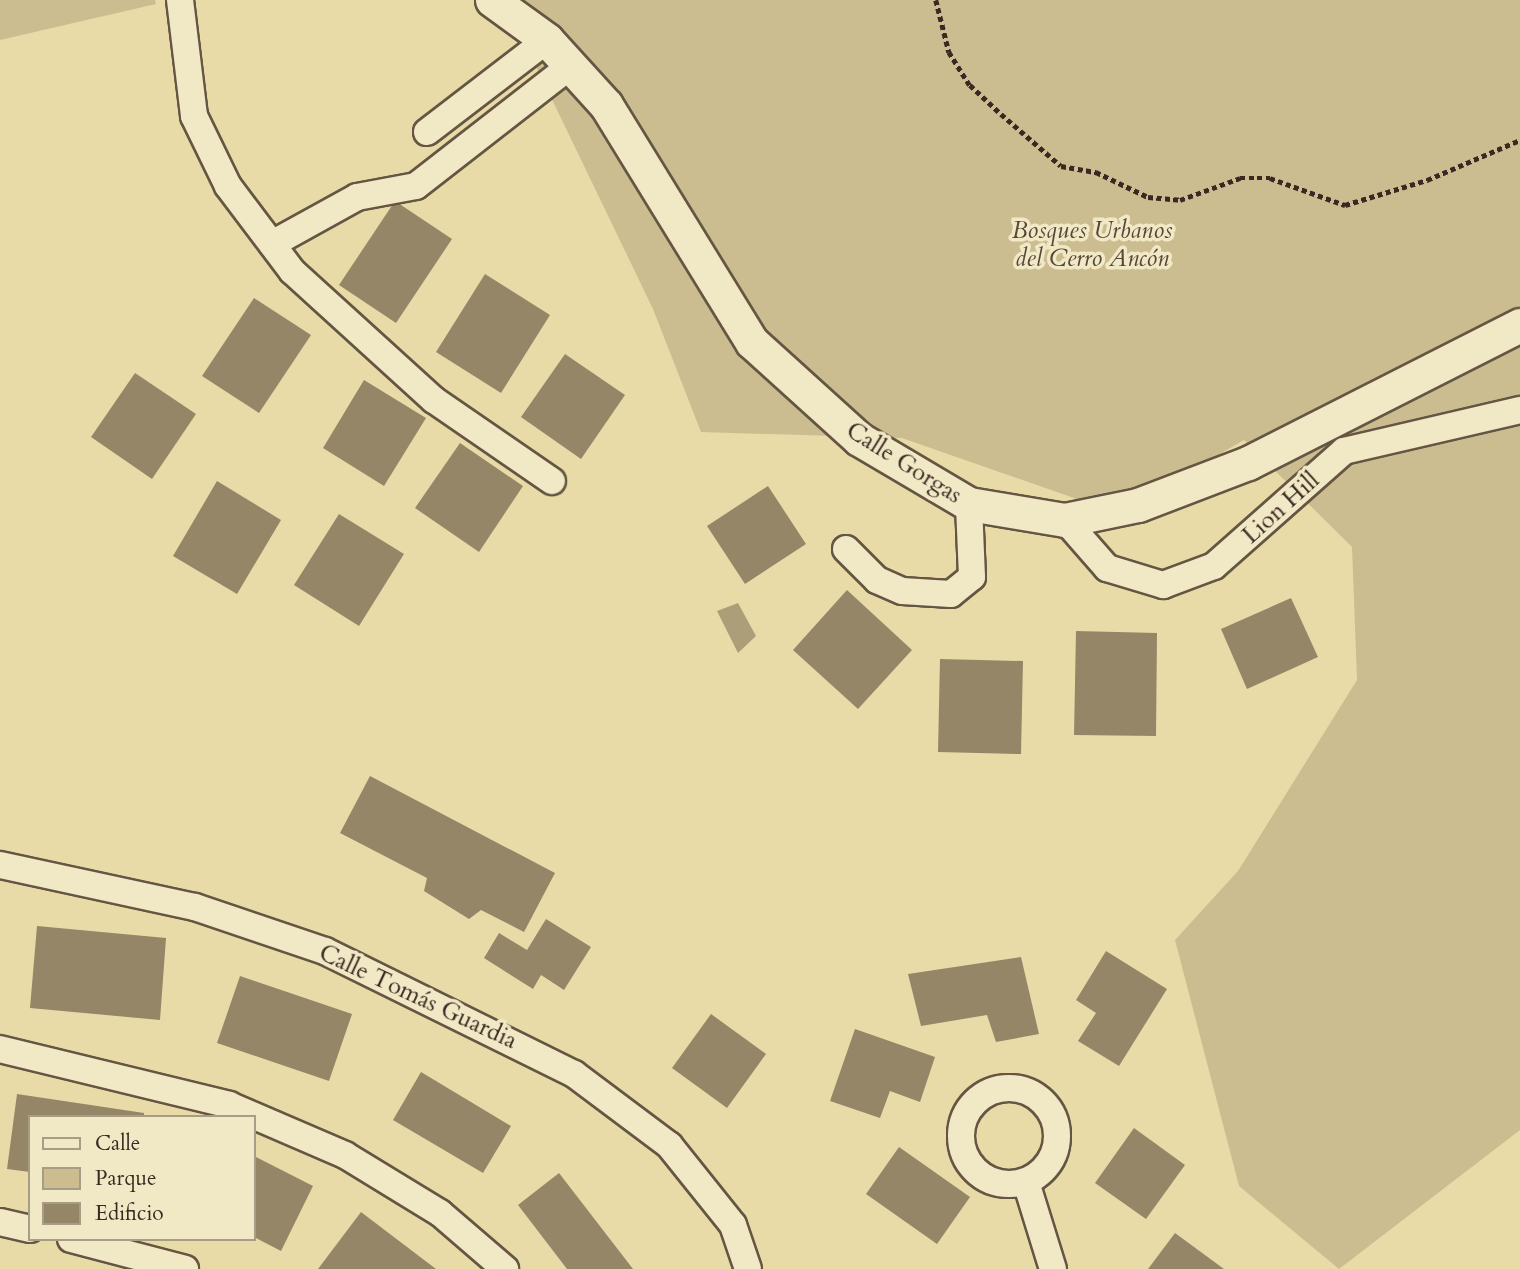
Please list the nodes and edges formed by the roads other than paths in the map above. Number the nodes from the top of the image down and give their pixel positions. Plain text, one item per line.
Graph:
1 (180, 0) edge
2 (492, 0) edge
3 (547, 40) junction
4 (570, 66) junction
5 (427, 132) dead end
6 (272, 244) junction
7 (1520, 325) edge
8 (1520, 410) edge
9 (552, 481) dead end
10 (969, 504) junction
11 (1065, 520) junction
12 (846, 549) dead end
13 (0, 865) edge
14 (0, 1049) edge
15 (254, 1115) edge
16 (256, 1116) edge
17 (1026, 1182) dead end
18 (0, 1222) edge
19 (28, 1229) edge
20 (79, 1241) edge
21 (185, 1269) edge
22 (505, 1269) edge
23 (748, 1269) edge
24 (1053, 1269) edge

1 - 6 street
2 - 3 street, Calle Gorgas
3 - 4 street, Calle Gorgas
3 - 5 street
4 - 6 street
4 - 10 street, Calle Gorgas
6 - 9 street
7 - 11 street, Calle Gorgas
8 - 11 street, Lion Hill
10 - 11 street, Calle Gorgas
10 - 12 street
13 - 23 street, Calle Tomás Guardia
14 - 15 street
16 - 22 street
17 - 24 street
18 - 19 street
20 - 21 street

